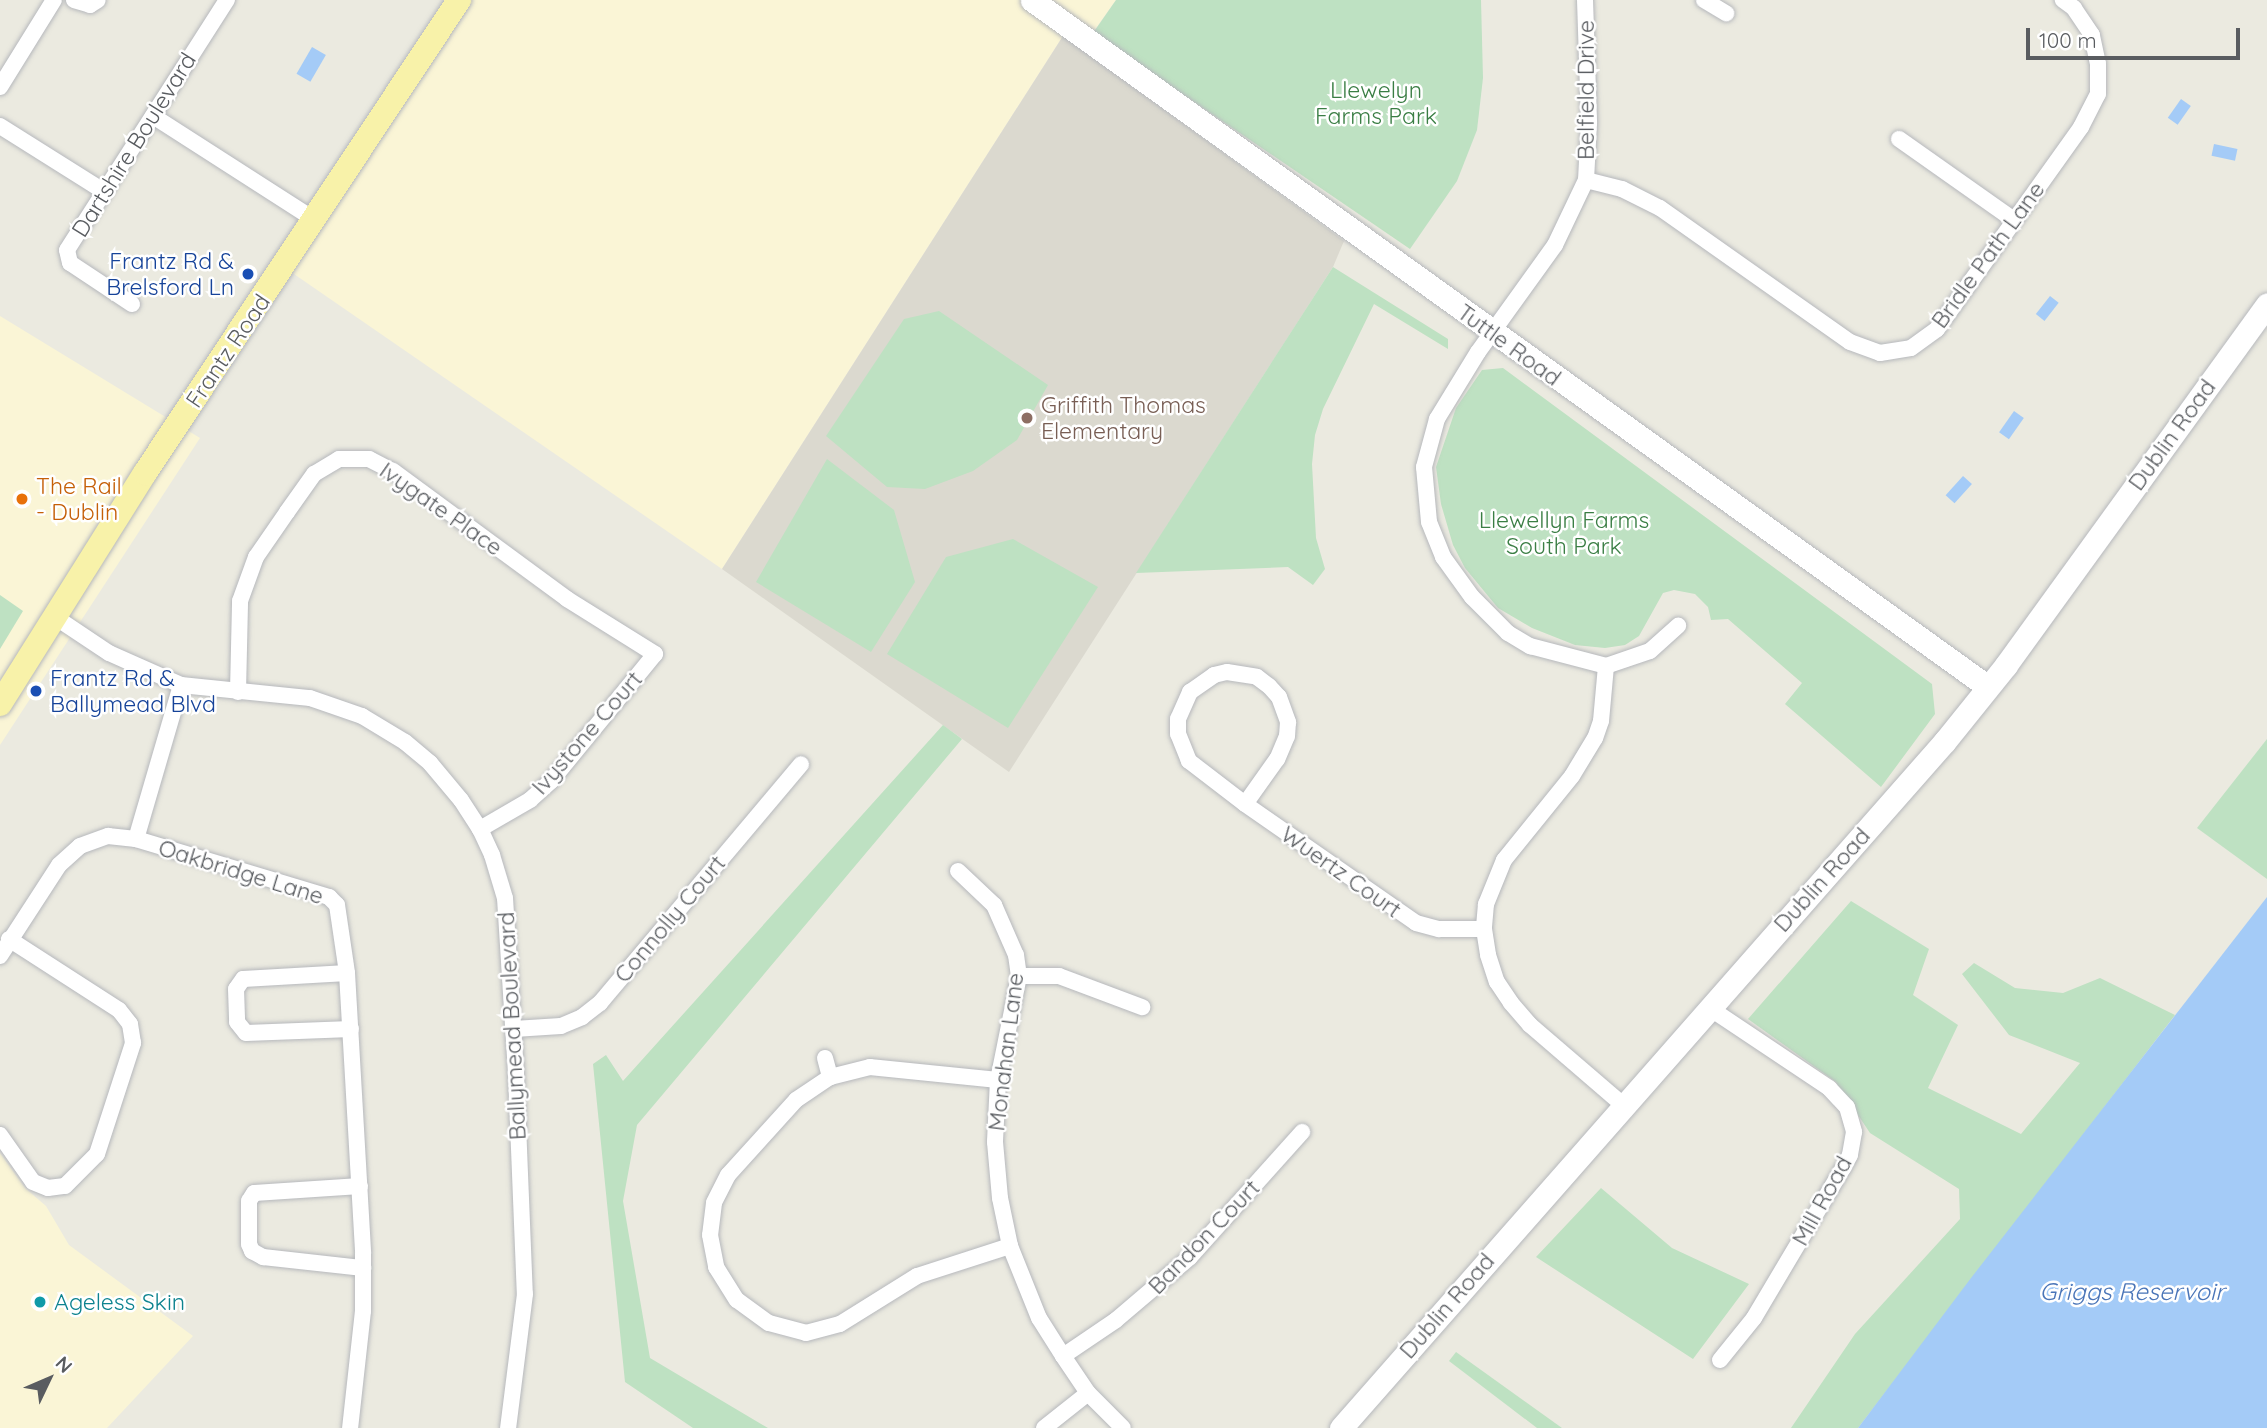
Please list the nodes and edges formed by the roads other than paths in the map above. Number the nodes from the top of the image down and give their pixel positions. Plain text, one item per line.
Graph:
1 (54, 0) edge
2 (74, 0) edge
3 (97, 0) edge
4 (227, 0) edge
5 (459, 0) edge
6 (1032, 0) edge
7 (1585, 0) edge
8 (1703, 0) edge
9 (2073, 3) edge
10 (1726, 13) dead end
11 (0, 87) edge
12 (153, 116) junction
13 (0, 125) edge
14 (1899, 139) dead end
15 (1586, 180) junction
16 (105, 192) junction
17 (315, 220) junction
18 (2014, 220) junction
19 (132, 304) dead end
20 (2267, 304) edge
21 (1493, 333) junction
22 (55, 617) junction
23 (1678, 626) dead end
24 (655, 654) joint
25 (1606, 666) junction
26 (181, 685) junction
27 (1988, 687) junction
28 (238, 692) junction
29 (0, 704) edge
30 (801, 765) dead end
31 (1245, 804) junction
32 (480, 829) junction
33 (136, 839) junction
34 (958, 871) dead end
35 (1484, 929) junction
36 (9, 939) junction
37 (0, 957) edge
38 (347, 973) junction
39 (1019, 976) junction
40 (1142, 1007) dead end
41 (1709, 1007) junction
42 (351, 1029) junction
43 (514, 1029) junction
44 (825, 1058) dead end
45 (830, 1077) junction
46 (998, 1080) junction
47 (1623, 1105) junction
48 (1302, 1132) dead end
49 (0, 1135) edge
50 (360, 1186) junction
51 (1010, 1246) junction
52 (363, 1268) junction
53 (1063, 1356) junction
54 (1720, 1360) dead end
55 (1088, 1393) junction
56 (350, 1428) edge
57 (508, 1428) edge
58 (1044, 1428) edge
59 (1123, 1428) edge
60 (1341, 1428) edge

1 - 11 street
2 - 3 street
4 - 12 street, Dartshire Boulevard
5 - 17 main road, Frantz Road
6 - 21 main road, Tuttle Road
7 - 15 street, Belfield Drive
8 - 10 street
9 - 18 street, Bridle Path Lane
12 - 16 street, Dartshire Boulevard
12 - 17 street
13 - 16 street
14 - 18 street
15 - 18 street, Bridle Path Lane
15 - 21 street, Belfield Drive
16 - 19 street, Dartshire Boulevard
17 - 22 main road, Frantz Road
20 - 27 main road, Dublin Road
21 - 25 street, Belfield Drive
21 - 27 main road, Tuttle Road
22 - 26 street, Ballymead Boulevard
22 - 29 main road, Frantz Road
23 - 25 street
24 - 28 street, Ivygate Place
24 - 32 street, Ivystone Court
25 - 35 street
26 - 28 street, Ballymead Boulevard
26 - 33 street, Oakbridge Lane
27 - 41 main road, Dublin Road
28 - 32 street, Ballymead Boulevard
30 - 43 street, Connolly Court
31 - 31 street, Wuertz Court
31 - 35 street, Wuertz Court
32 - 43 street, Ballymead Boulevard
33 - 36 street
33 - 38 street, Oakbridge Lane
34 - 39 street, Monahan Lane
35 - 47 street
36 - 37 street
36 - 49 street
38 - 42 street
38 - 42 street
39 - 40 street
39 - 46 street, Monahan Lane
41 - 47 main road, Dublin Road
41 - 54 street, Mill Road
42 - 50 street
43 - 57 street, Ballymead Boulevard
44 - 45 street
45 - 46 street
45 - 51 street
46 - 51 street, Monahan Lane
47 - 60 main road, Dublin Road
48 - 53 street, Bandon Court
50 - 52 street
50 - 52 street
51 - 53 street, Monahan Lane
52 - 56 street
53 - 55 street, Monahan Lane
55 - 58 street
55 - 59 street, Monahan Lane

